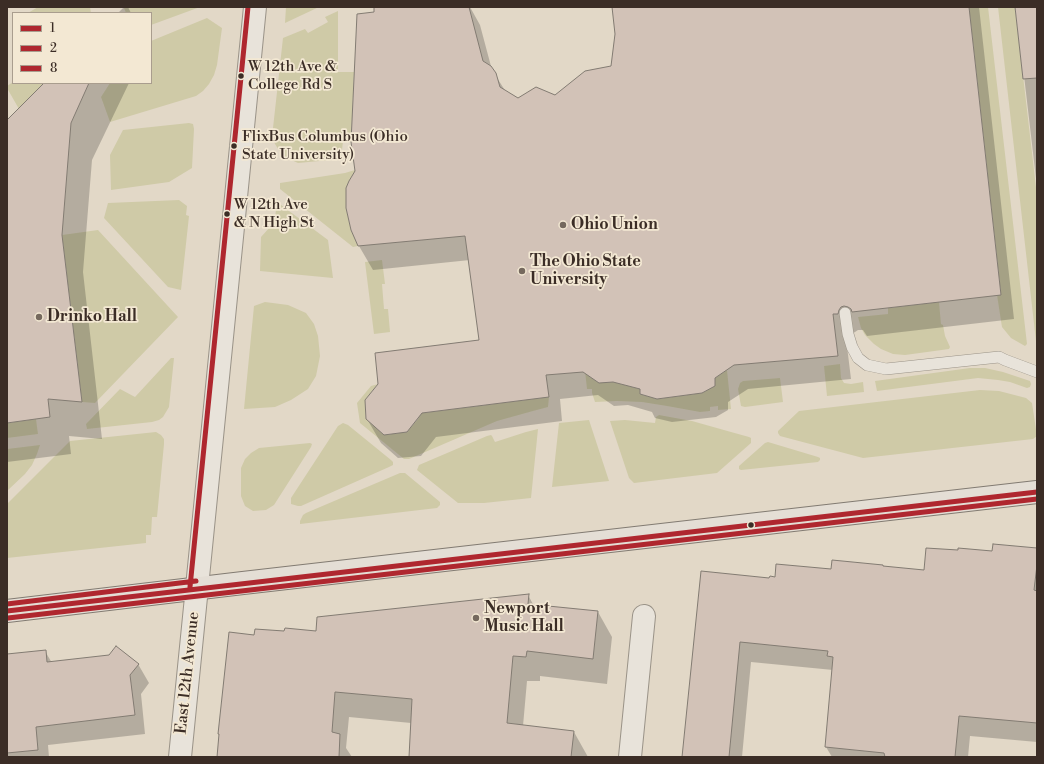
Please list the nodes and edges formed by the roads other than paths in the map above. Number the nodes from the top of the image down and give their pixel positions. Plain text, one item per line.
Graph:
1 (255, 7) edge
2 (845, 313) dead end
3 (1037, 372) edge
4 (1037, 492) edge
5 (197, 588) junction
6 (7, 611) edge
7 (644, 616) dead end
8 (180, 757) edge
9 (630, 757) edge

1 - 5 street, East 12th Avenue
2 - 3 lane
4 - 5 main road
5 - 6 main road
5 - 8 street, East 12th Avenue
7 - 9 street

